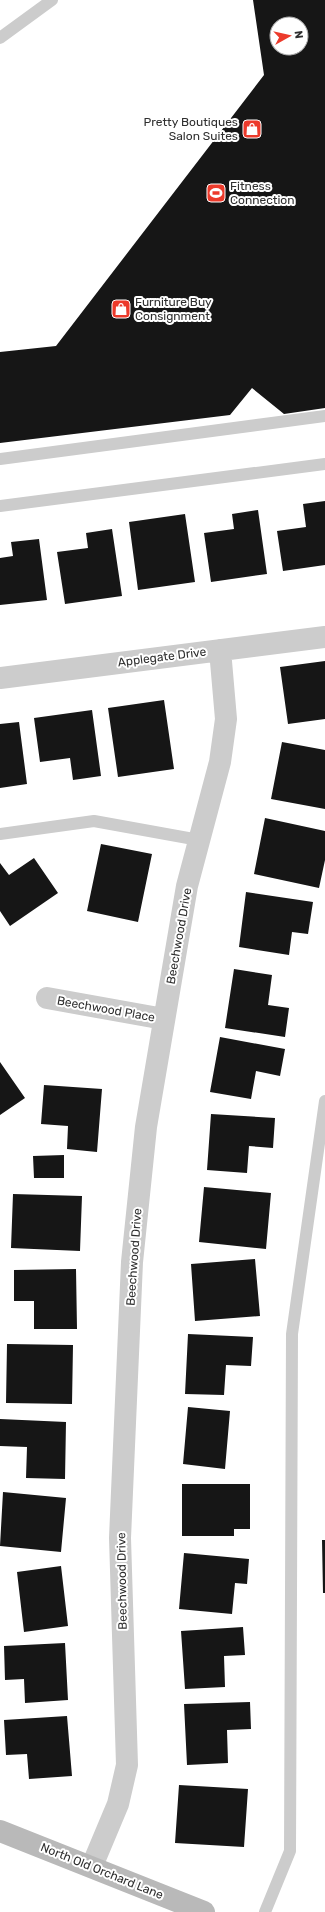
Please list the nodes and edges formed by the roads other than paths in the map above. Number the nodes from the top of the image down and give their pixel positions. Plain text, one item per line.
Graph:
1 (52, 0) edge
2 (0, 38) edge
3 (325, 416) edge
4 (0, 459) edge
5 (325, 464) edge
6 (0, 506) edge
7 (325, 637) edge
8 (220, 650) junction
9 (0, 678) edge
10 (0, 834) edge
11 (199, 840) junction
12 (48, 998) dead end
13 (164, 1019) junction
14 (325, 1101) edge
15 (0, 1831) edge
16 (92, 1866) junction
17 (204, 1912) edge
18 (265, 1912) edge

1 - 2 lane
3 - 4 lane
5 - 6 lane
7 - 8 street, Applegate Drive
8 - 9 street, Applegate Drive
8 - 11 street, Beechwood Drive
10 - 11 lane
11 - 13 street, Beechwood Drive
12 - 13 street, Beechwood Place
13 - 16 street, Beechwood Drive
14 - 18 lane
15 - 16 street, North Old Orchard Lane
16 - 17 street, North Old Orchard Lane

